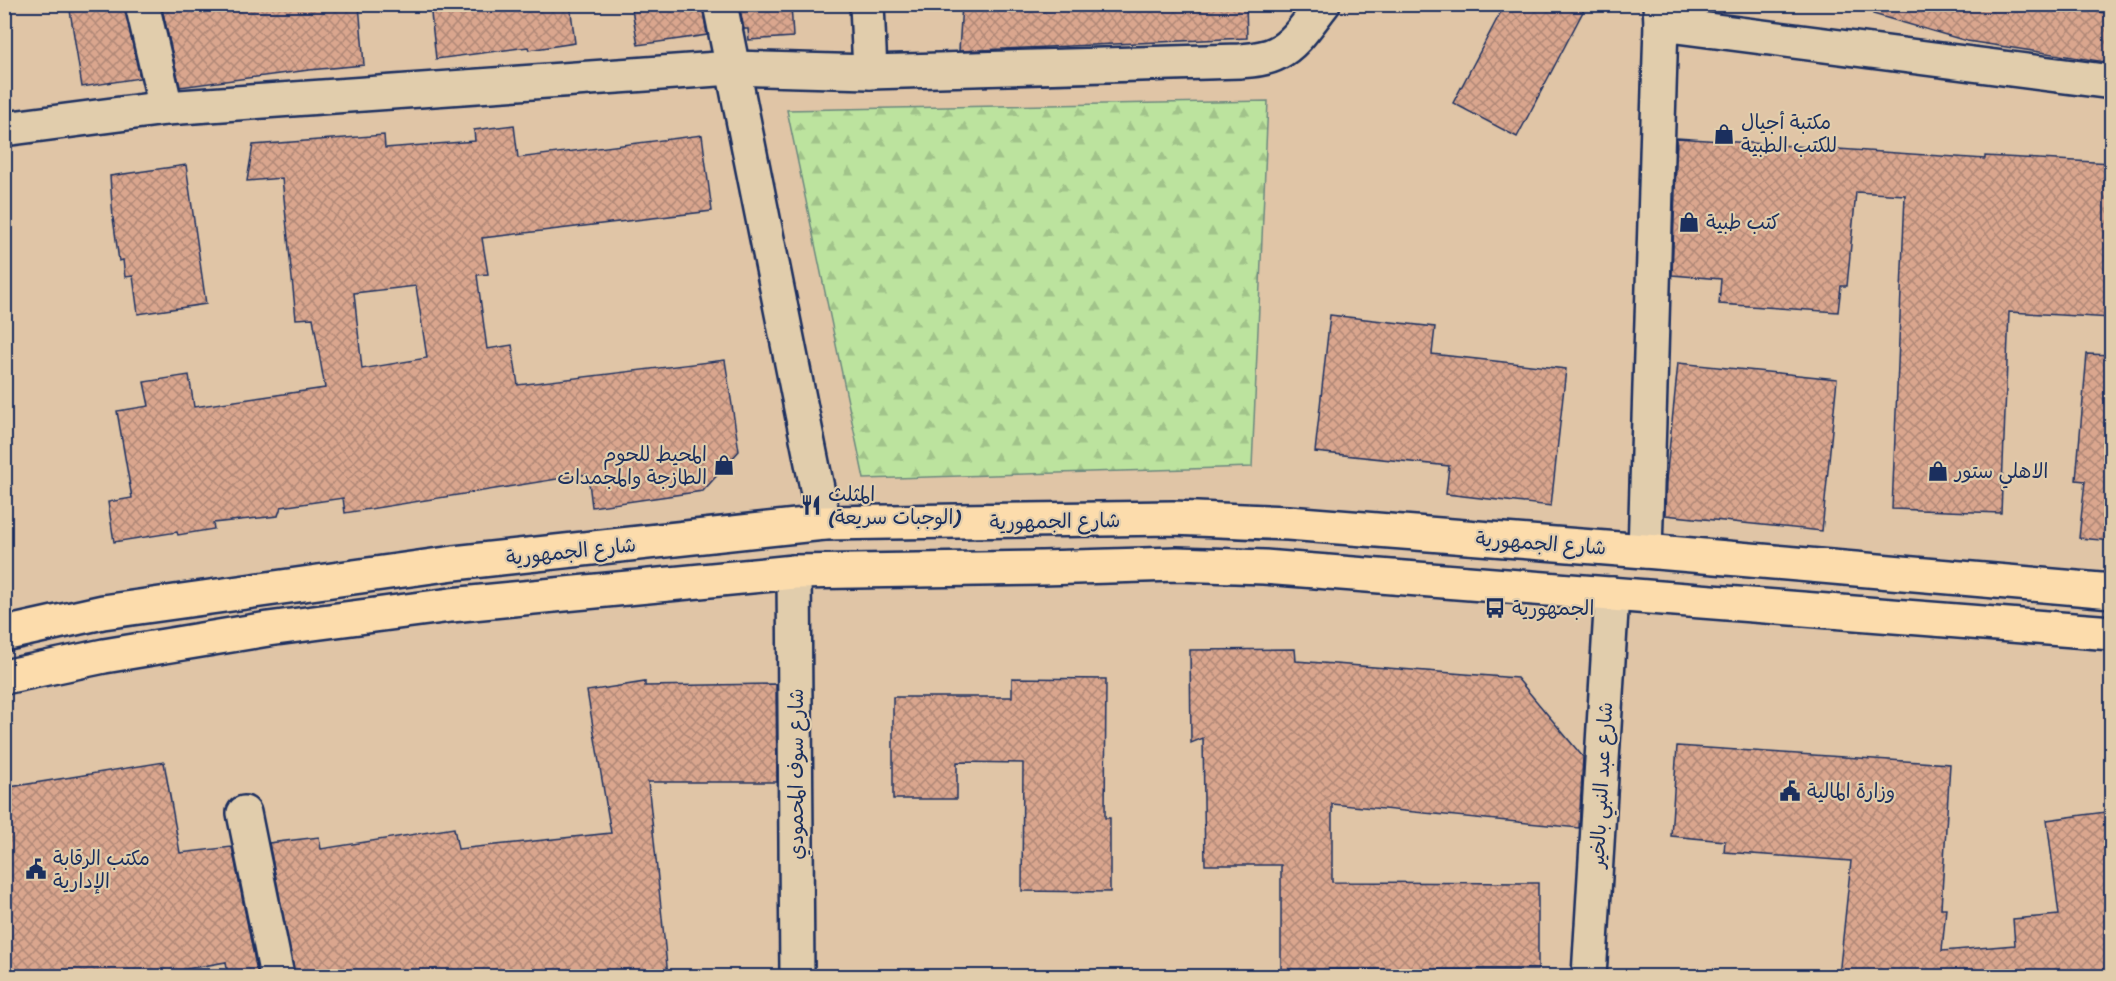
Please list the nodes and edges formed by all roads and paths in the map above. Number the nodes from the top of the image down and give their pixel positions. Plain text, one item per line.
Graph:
1 (142, 4) edge
2 (720, 4) edge
3 (867, 4) edge
4 (1323, 4) edge
5 (1660, 14) edge
6 (732, 68) junction
7 (870, 72) junction
8 (2112, 82) edge
9 (166, 108) junction
10 (4, 129) edge
11 (824, 524) junction
12 (1645, 551) junction
13 (794, 572) junction
14 (2112, 591) edge
15 (1612, 594) junction
16 (2112, 633) edge
17 (4, 634) edge
18 (4, 677) edge
19 (244, 813) dead end
20 (277, 976) edge
21 (797, 976) edge
22 (1589, 976) edge

1 - 9 street
2 - 6 street
3 - 7 street
4 - 7 street
5 - 8 street
5 - 12 street
6 - 7 street
6 - 9 street
6 - 11 street
9 - 10 street
11 - 12 main road, شارع الجمهورية
11 - 17 main road, شارع الجمهورية
12 - 14 main road, شارع الجمهورية
13 - 15 main road
13 - 18 main road
13 - 21 street, شارع سوف المحمودي
15 - 16 main road
15 - 22 street, شارع عبد النبي بالخير
19 - 20 street

